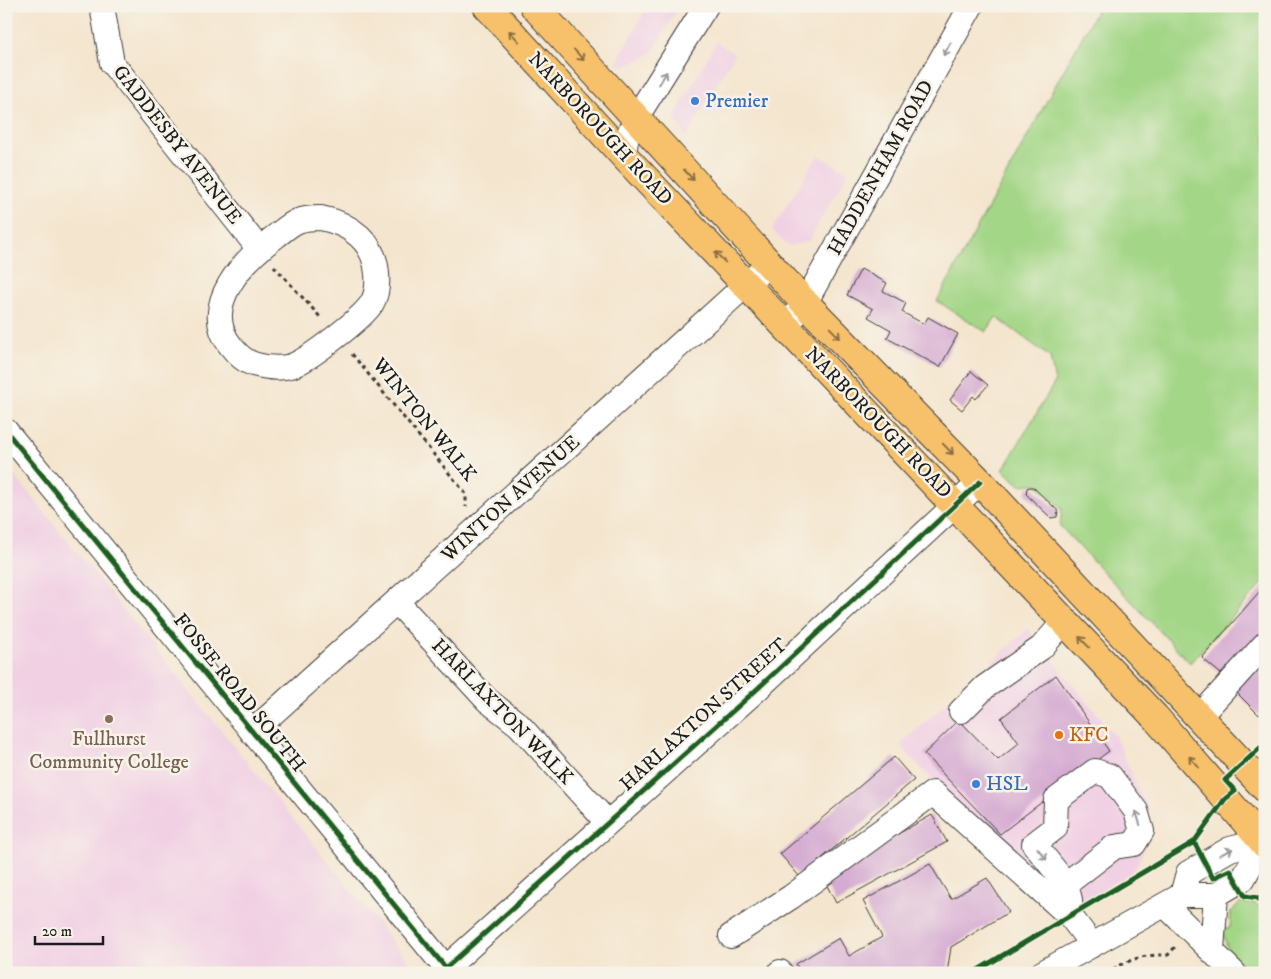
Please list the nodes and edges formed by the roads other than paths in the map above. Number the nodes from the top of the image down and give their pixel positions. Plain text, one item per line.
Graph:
1 (102, 6) edge
2 (487, 6) edge
3 (534, 6) edge
4 (706, 6) edge
5 (971, 6) edge
6 (636, 118) junction
7 (624, 156) junction
8 (259, 249) junction
9 (770, 264) junction
10 (747, 286) junction
11 (805, 302) junction
12 (786, 326) junction
13 (6, 431) edge
14 (980, 482) junction
15 (956, 505) junction
16 (397, 602) junction
17 (1064, 622) junction
18 (1265, 644) edge
19 (962, 711) dead end
20 (1199, 717) junction
21 (252, 732) junction
22 (1265, 788) edge
23 (607, 822) junction
24 (1264, 842) edge
25 (1066, 884) junction
26 (1216, 895) junction
27 (1174, 900) junction
28 (1071, 917) junction
29 (731, 936) dead end
30 (1092, 945) junction
31 (1212, 950) junction
32 (448, 970) edge
33 (1042, 973) edge
34 (1234, 973) edge

1 - 8 street, GADDESBY AVENUE
7 -> 2 main road, NARBOROUGH ROAD
3 -> 6 main road, NARBOROUGH ROAD
6 -> 4 street
5 -> 11 street, HADDENHAM ROAD
6 - 7 street
6 -> 9 main road, NARBOROUGH ROAD
10 -> 7 main road, NARBOROUGH ROAD
8 - 8 street
9 - 10 street, WINTON AVENUE
9 - 11 main road, NARBOROUGH ROAD
10 - 12 main road, NARBOROUGH ROAD
10 - 16 street, WINTON AVENUE
11 - 12 street, HADDENHAM ROAD
11 -> 14 main road, NARBOROUGH ROAD
12 - 15 main road, NARBOROUGH ROAD
13 - 21 street, FOSSE ROAD SOUTH
14 - 15 street, HARLAXTON STREET
14 - 20 main road, NARBOROUGH ROAD
15 - 17 main road, NARBOROUGH ROAD
15 - 23 street, HARLAXTON STREET
16 - 21 street, WINTON AVENUE
16 - 23 street, HARLAXTON WALK
17 - 19 street
24 -> 17 main road, NARBOROUGH ROAD
18 - 20 street
20 - 22 main road, NARBOROUGH ROAD
21 - 32 street, FOSSE ROAD SOUTH
23 - 32 street, HARLAXTON STREET
24 - 26 street
27 -> 24 street
25 -> 25 street
25 - 28 street
26 - 27 street
26 - 31 street
27 - 30 street
27 - 31 street
28 - 29 street
28 - 30 street
30 - 33 street
31 - 34 street

